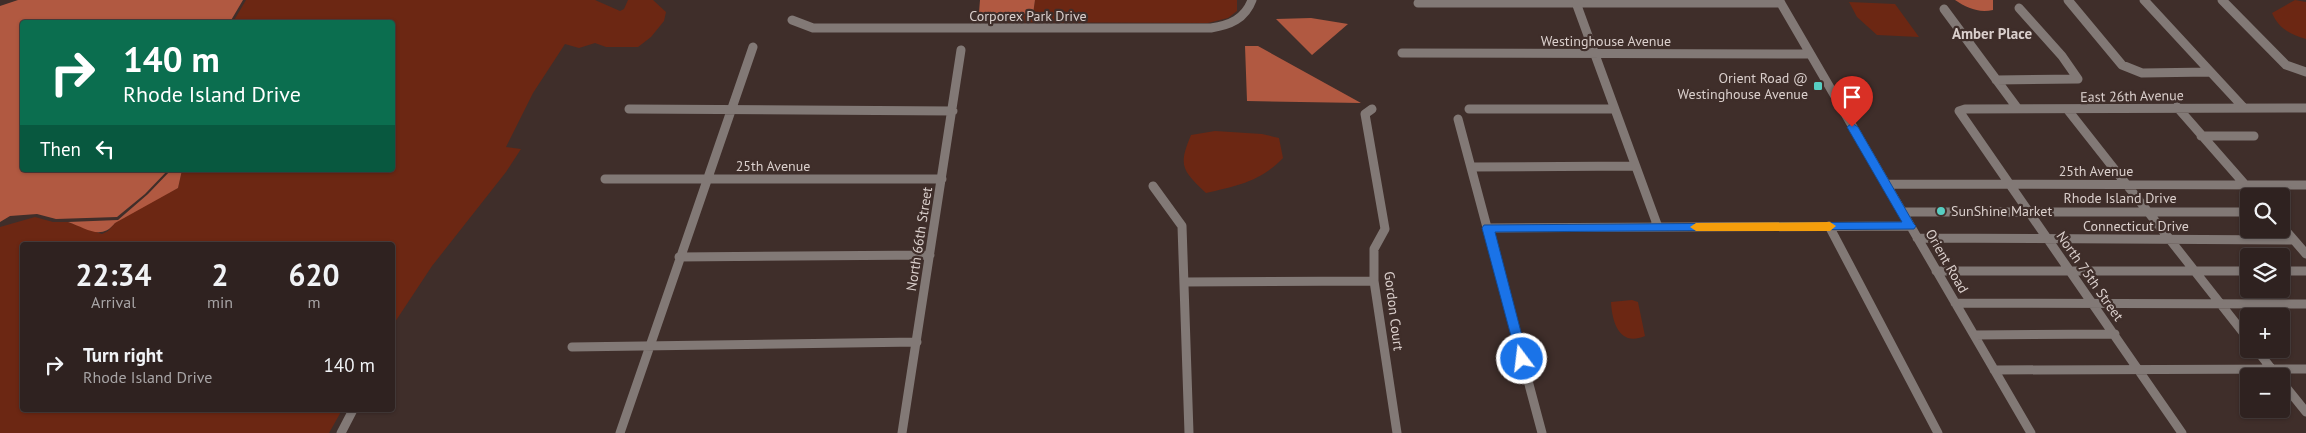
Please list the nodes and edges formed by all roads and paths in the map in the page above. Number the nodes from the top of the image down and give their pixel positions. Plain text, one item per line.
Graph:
1 (1252, 0) edge
2 (2068, 0) edge
3 (2144, 0) edge
4 (2222, 0) edge
5 (1576, 2) edge
6 (1780, 2) edge
7 (1418, 3) dead end
8 (2018, 8) dead end
9 (1944, 9) dead end
10 (792, 20) dead end
11 (753, 47) dead end
12 (961, 50) dead end
13 (1402, 53) dead end
14 (1594, 53) junction
15 (1810, 54) junction
16 (2210, 72) junction
17 (2306, 72) edge
18 (1996, 80) junction
19 (2177, 108) junction
20 (2244, 108) junction
21 (2306, 108) edge
22 (629, 109) dead end
23 (1372, 109) dead end
24 (1469, 109) dead end
25 (1614, 109) junction
26 (2018, 109) junction
27 (2067, 109) junction
28 (731, 110) junction
29 (953, 111) junction
30 (1959, 111) joint
31 (1458, 119) dead end
32 (2201, 136) junction
33 (2254, 136) dead end
34 (1635, 166) junction
35 (1472, 167) junction
36 (605, 179) dead end
37 (942, 179) junction
38 (706, 180) junction
39 (1886, 184) junction
40 (2009, 184) junction
41 (2128, 185) junction
42 (2245, 185) junction
43 (2306, 185) edge
44 (1153, 186) dead end
45 (2248, 188) edge
46 (1902, 212) junction
47 (2028, 212) junction
48 (2149, 212) junction
49 (2240, 212) edge
50 (1829, 226) junction
51 (1910, 226) junction
52 (1658, 227) junction
53 (1488, 228) junction
54 (2290, 235) edge
55 (1917, 238) junction
56 (2047, 239) junction
57 (2171, 240) junction
58 (2294, 240) junction
59 (2306, 254) edge
60 (930, 256) junction
61 (679, 257) junction
62 (2069, 270) junction
63 (1936, 271) junction
64 (2195, 271) junction
65 (2240, 271) edge
66 (2290, 271) edge
67 (2306, 271) edge
68 (1374, 281) junction
69 (1185, 282) junction
70 (1955, 303) junction
71 (2092, 303) junction
72 (2220, 303) junction
73 (2306, 304) edge
74 (2240, 329) edge
75 (2115, 334) junction
76 (1974, 335) junction
77 (917, 342) junction
78 (651, 345) junction
79 (572, 347) dead end
80 (2263, 358) edge
81 (2271, 368) edge
82 (2139, 369) junction
83 (2306, 369) edge
84 (1994, 370) junction
85 (2290, 371) edge
86 (2240, 372) edge
87 (2290, 392) edge
88 (352, 412) edge
89 (2306, 412) edge
90 (341, 433) edge
91 (620, 433) edge
92 (902, 433) edge
93 (1189, 433) edge
94 (1397, 433) edge
95 (1542, 433) edge
96 (1938, 433) edge
97 (2031, 433) edge
98 (2182, 433) edge

1 - 10 street, Corporex Park Drive
2 - 16 street
3 - 16 street
4 - 17 street
5 - 6 street
5 - 7 street
5 - 14 street
6 - 15 street, Orient Road
8 - 18 street
9 - 18 street
11 - 28 street
12 - 29 street, North 66th Street
13 - 14 street, Westinghouse Avenue
14 - 15 street, Westinghouse Avenue
14 - 25 street
15 - 39 street, Orient Road
16 - 20 street
18 - 26 street
19 - 20 street, East 26th Avenue
19 - 27 street, East 26th Avenue
19 - 32 street
20 - 21 street, East 26th Avenue
22 - 28 street
23 - 68 street, Gordon Court
24 - 25 street
25 - 34 street
26 - 27 street, East 26th Avenue
26 - 30 street, East 26th Avenue
27 - 41 street
28 - 29 street
28 - 38 street
29 - 37 street, North 66th Street
30 - 40 street, North 75th Street
31 - 35 street
32 - 33 street
32 - 42 street
34 - 35 street
34 - 52 street
35 - 53 street
36 - 38 street, 25th Avenue
37 - 38 street, 25th Avenue
37 - 60 street, North 66th Street
38 - 61 street
39 - 40 street, 25th Avenue
39 - 46 street, Orient Road
40 - 41 street, 25th Avenue
40 - 47 street, North 75th Street
41 - 42 street, 25th Avenue
41 - 48 street
42 - 43 street, 25th Avenue
42 - 45 street
44 - 69 street
46 - 47 street, Rhode Island Drive
46 - 51 street, Orient Road
47 - 48 street, Rhode Island Drive
47 - 56 street, North 75th Street
48 - 49 street, Rhode Island Drive
48 - 57 street
50 - 51 street
50 - 52 street
50 - 96 street
51 - 55 street, Orient Road
52 - 53 street
53 - 95 street
54 - 58 street
55 - 56 street, Connecticut Drive
55 - 63 street, Orient Road
56 - 57 street, Connecticut Drive
56 - 62 street, North 75th Street
57 - 58 street, Connecticut Drive
57 - 64 street
58 - 59 street
60 - 61 street
60 - 77 street, North 66th Street
61 - 78 street
62 - 63 street
62 - 64 street
62 - 71 street, North 75th Street
63 - 70 street, Orient Road
64 - 65 street
64 - 72 street
66 - 67 street
68 - 69 street
68 - 94 street, Gordon Court
69 - 93 street
70 - 71 street
70 - 76 street, Orient Road
71 - 72 street
71 - 75 street, North 75th Street
72 - 73 street
72 - 74 street
75 - 76 street
75 - 82 street, North 75th Street
76 - 84 street, Orient Road
77 - 78 street
77 - 92 street, North 66th Street
78 - 79 street
78 - 91 street
80 - 81 street
82 - 84 street
82 - 86 street
82 - 98 street, North 75th Street
83 - 85 street
84 - 97 street, Orient Road
87 - 89 street
88 - 90 street

